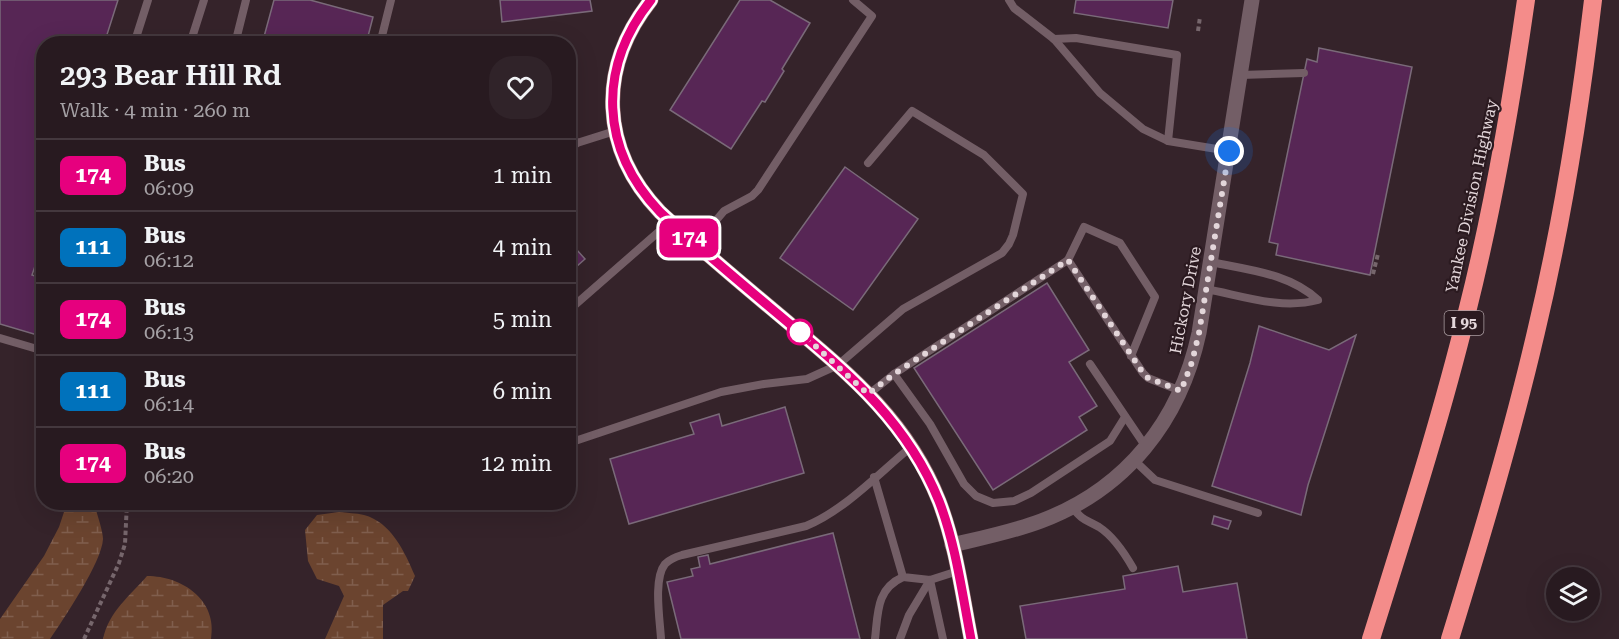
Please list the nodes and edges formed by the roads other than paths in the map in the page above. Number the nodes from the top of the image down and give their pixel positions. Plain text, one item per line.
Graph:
1 (148, 0) edge
2 (204, 0) edge
3 (246, 0) edge
4 (391, 0) edge
5 (651, 0) edge
6 (853, 0) edge
7 (1009, 0) edge
8 (1252, 0) edge
9 (1526, 0) edge
10 (1593, 0) edge
11 (137, 36) edge
12 (193, 36) edge
13 (237, 36) edge
14 (382, 36) edge
15 (1054, 39) junction
16 (1304, 73) dead end
17 (1240, 75) junction
18 (615, 131) junction
19 (1168, 141) junction
20 (577, 143) edge
21 (1229, 151) junction
22 (868, 163) dead end
23 (671, 221) junction
24 (696, 244) junction
25 (1068, 260) junction
26 (1210, 262) junction
27 (1206, 289) junction
28 (576, 304) edge
29 (0, 338) edge
30 (36, 349) edge
31 (1131, 356) junction
32 (1090, 364) dead end
33 (838, 365) junction
34 (894, 374) junction
35 (1181, 391) junction
36 (868, 394) junction
37 (1125, 417) junction
38 (576, 441) edge
39 (911, 446) junction
40 (1146, 447) junction
41 (1134, 461) junction
42 (874, 477) junction
43 (1072, 507) junction
44 (1258, 513) dead end
45 (952, 545) junction
46 (1133, 568) dead end
47 (958, 571) junction
48 (903, 577) junction
49 (930, 580) junction
50 (661, 639) edge
51 (875, 639) edge
52 (900, 639) edge
53 (943, 639) edge
54 (971, 639) edge
55 (1371, 639) edge
56 (1450, 639) edge

1 - 11 lane
2 - 12 lane
3 - 13 lane
4 - 14 lane
5 - 18 street
6 - 24 lane
7 - 15 lane
8 - 17 street, Hickory Drive
9 - 55 highway, Yankee Division Highway / I 95
10 - 56 highway
15 - 19 lane
15 - 19 lane
16 - 17 lane
17 - 21 street, Hickory Drive
18 - 20 lane
18 - 23 street
19 - 21 lane
21 - 26 street, Hickory Drive
22 - 33 lane
23 - 24 street
23 - 28 lane
24 - 33 street
25 - 31 lane
25 - 31 lane
25 - 34 lane
26 - 27 street, Hickory Drive
26 - 27 lane
27 - 35 street, Hickory Drive
29 - 30 lane
31 - 35 lane
32 - 37 lane
33 - 36 street
33 - 38 lane
34 - 36 lane
34 - 37 lane
35 - 40 street, Hickory Drive
36 - 39 street
37 - 40 lane
39 - 42 lane
39 - 45 street
40 - 41 street, Hickory Drive
41 - 43 street, Hickory Drive
41 - 44 lane
42 - 48 lane
42 - 50 lane
43 - 45 street, Hickory Drive
43 - 46 lane
45 - 47 street
47 - 49 lane
47 - 54 street
48 - 49 lane
48 - 51 lane
49 - 52 lane
49 - 53 lane

